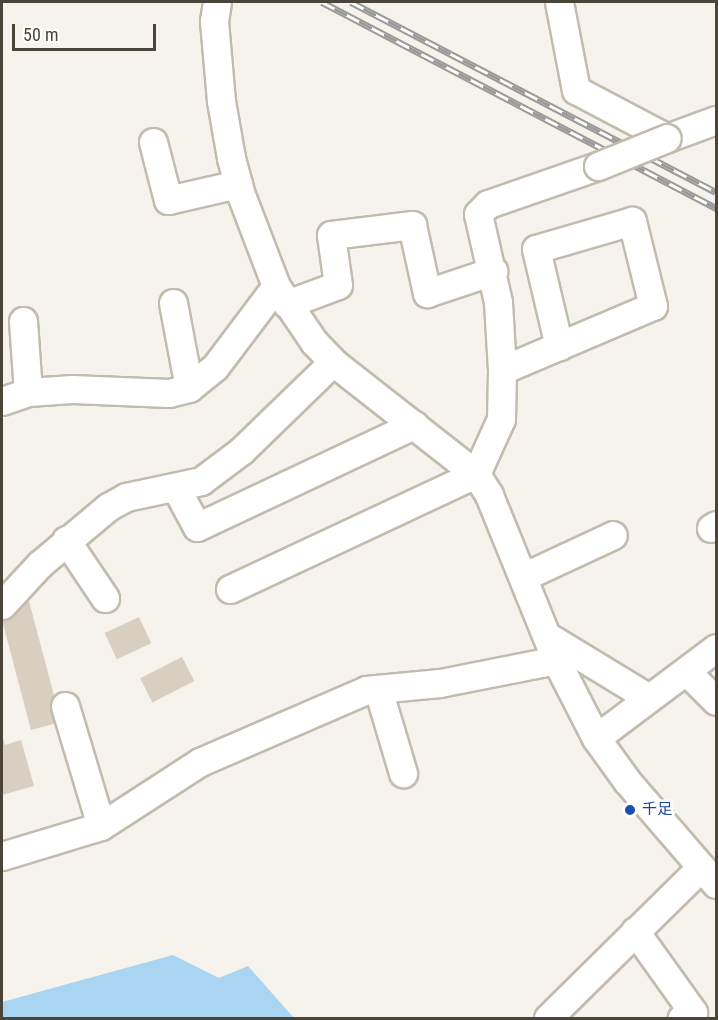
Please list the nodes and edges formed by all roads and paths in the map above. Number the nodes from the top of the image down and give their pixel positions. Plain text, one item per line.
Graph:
1 (217, 2) edge
2 (559, 2) edge
3 (717, 120) edge
4 (667, 138) junction
5 (153, 142) dead end
6 (238, 184) junction
7 (494, 271) junction
8 (281, 295) junction
9 (173, 303) dead end
10 (22, 321) dead end
11 (559, 346) junction
12 (333, 362) junction
13 (502, 370) junction
14 (189, 387) junction
15 (28, 392) junction
16 (2, 401) edge
17 (414, 425) junction
18 (476, 474) junction
19 (176, 488) junction
20 (613, 536) dead end
21 (66, 540) junction
22 (523, 577) junction
23 (230, 589) dead end
24 (105, 598) dead end
25 (2, 604) edge
26 (552, 648) junction
27 (717, 648) edge
28 (686, 671) junction
29 (378, 689) junction
30 (649, 698) junction
31 (717, 701) edge
32 (65, 706) dead end
33 (596, 738) junction
34 (403, 773) dead end
35 (101, 826) junction
36 (2, 856) edge
37 (709, 876) edge
38 (635, 931) junction
39 (549, 1018) edge
40 (682, 1018) edge

1 - 6 street
2 - 4 street
3 - 4 street
4 - 7 street, bridge
5 - 6 street
6 - 8 street
7 - 8 street
7 - 13 street
8 - 12 street
8 - 14 street
9 - 14 street
10 - 15 street
11 - 11 street
11 - 13 street
12 - 17 street
12 - 19 street
13 - 18 street
14 - 15 street
15 - 16 street
17 - 18 street
17 - 19 street
18 - 22 street
18 - 23 street
19 - 21 street
20 - 22 street
21 - 24 street
21 - 25 street
22 - 26 street
26 - 29 street
26 - 30 street
26 - 33 street
27 - 28 street
28 - 30 street
28 - 31 street
29 - 34 street
29 - 35 street
30 - 33 street
32 - 35 street
33 - 37 street
35 - 36 street
37 - 38 street
38 - 39 street
38 - 40 street

